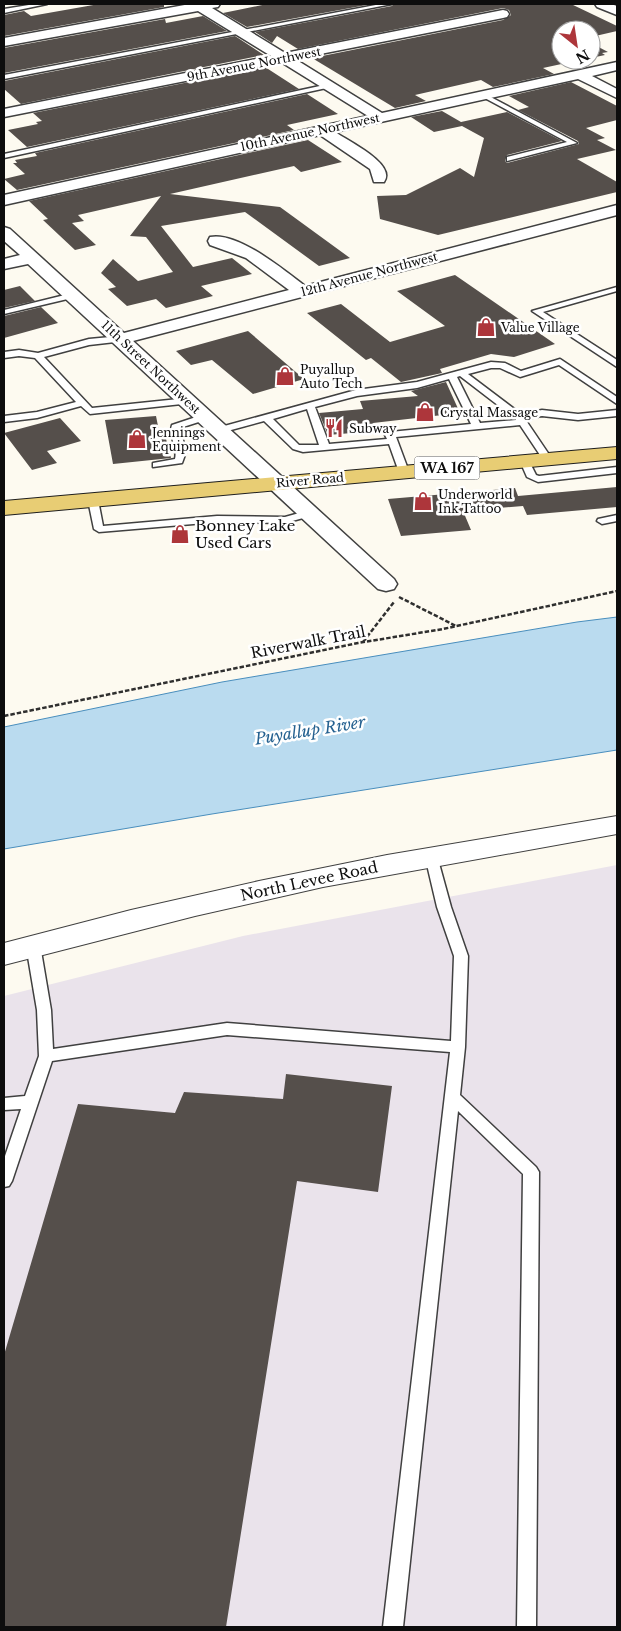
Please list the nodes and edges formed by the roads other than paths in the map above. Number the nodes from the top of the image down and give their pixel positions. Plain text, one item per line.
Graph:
1 (44, 4) edge
2 (388, 4) edge
3 (601, 4) edge
4 (204, 5) edge
5 (4, 11) edge
6 (617, 11) edge
7 (503, 14) dead end
8 (242, 31) junction
9 (4, 42) edge
10 (284, 58) junction
11 (617, 66) edge
12 (579, 74) junction
13 (4, 77) edge
14 (329, 86) junction
15 (617, 94) edge
16 (483, 95) junction
17 (4, 113) edge
18 (379, 117) junction
19 (322, 130) junction
20 (4, 156) edge
21 (510, 159) dead end
22 (379, 180) dead end
23 (4, 200) edge
24 (617, 210) edge
25 (4, 232) edge
26 (216, 241) dead end
27 (32, 258) junction
28 (4, 264) edge
29 (617, 289) edge
30 (302, 292) junction
31 (73, 295) junction
32 (4, 312) edge
33 (121, 339) junction
34 (4, 355) edge
35 (38, 356) junction
36 (617, 364) edge
37 (456, 375) junction
38 (188, 401) junction
39 (617, 401) edge
40 (83, 403) junction
41 (310, 406) junction
42 (617, 413) edge
43 (205, 417) junction
44 (4, 418) edge
45 (267, 418) junction
46 (520, 419) junction
47 (477, 426) junction
48 (220, 430) junction
49 (392, 440) junction
50 (325, 447) junction
51 (547, 459) junction
52 (525, 461) junction
53 (614, 461) edge
54 (156, 465) dead end
55 (404, 472) junction
56 (276, 483) junction
57 (93, 500) junction
58 (4, 508) edge
59 (310, 514) junction
60 (617, 518) edge
61 (602, 521) dead end
62 (389, 589) road end
63 (617, 825) edge
64 (431, 856) junction
65 (33, 946) junction
66 (4, 954) edge
67 (458, 1047) junction
68 (46, 1056) junction
69 (452, 1096) junction
70 (30, 1102) junction
71 (4, 1104) edge
72 (4, 1181) edge
73 (393, 1627) edge
74 (527, 1627) edge

1 - 5 lane
2 - 8 lane
3 - 6 street
4 - 8 street
4 - 9 street
7 - 10 street, 9th Avenue Northwest
8 - 10 street
8 - 13 lane
10 - 14 street
10 - 17 street, 9th Avenue Northwest
11 - 12 street, 10th Avenue Northwest
12 - 15 street
12 - 16 street, 10th Avenue Northwest
14 - 18 street
14 - 20 lane
16 - 18 street, 10th Avenue Northwest
16 - 21 lane
18 - 19 street, 10th Avenue Northwest
19 - 22 street
19 - 23 street, 10th Avenue Northwest
24 - 30 street, 12th Avenue Northwest
25 - 27 street, 11th Street Northwest
26 - 30 street
27 - 28 street
27 - 31 street, 11th Street Northwest
29 - 36 lane
30 - 33 street, 12th Avenue Northwest
31 - 32 lane
31 - 33 street, 11th Street Northwest
33 - 35 lane
33 - 38 street, 11th Street Northwest
34 - 35 lane
35 - 40 lane
37 - 39 lane
37 - 41 lane
37 - 46 lane
37 - 47 lane
38 - 40 lane
38 - 43 street, 11th Street Northwest
40 - 44 lane
41 - 45 lane
41 - 50 lane
42 - 46 lane
43 - 48 street, 11th Street Northwest
43 - 54 lane
45 - 48 lane
45 - 50 lane
46 - 47 lane
46 - 51 lane
47 - 49 lane
48 - 56 street, 11th Street Northwest
49 - 50 lane
49 - 55 lane
51 - 52 main road, River Road / WA 167
51 - 53 main road, River Road / WA 167
52 - 53 lane
52 - 55 main road, River Road / WA 167
55 - 56 main road, River Road / WA 167
56 - 57 main road, River Road / WA 167
56 - 59 street, 11th Street Northwest
57 - 58 main road, River Road / WA 167
57 - 59 lane
59 - 62 street, 11th Street Northwest
60 - 61 lane
63 - 64 street, North Levee Road
64 - 65 street, North Levee Road
64 - 67 lane
65 - 66 street, North Levee Road
65 - 68 lane
67 - 68 lane
67 - 69 lane
68 - 70 lane
69 - 73 lane
69 - 74 lane
70 - 71 lane
70 - 72 lane

